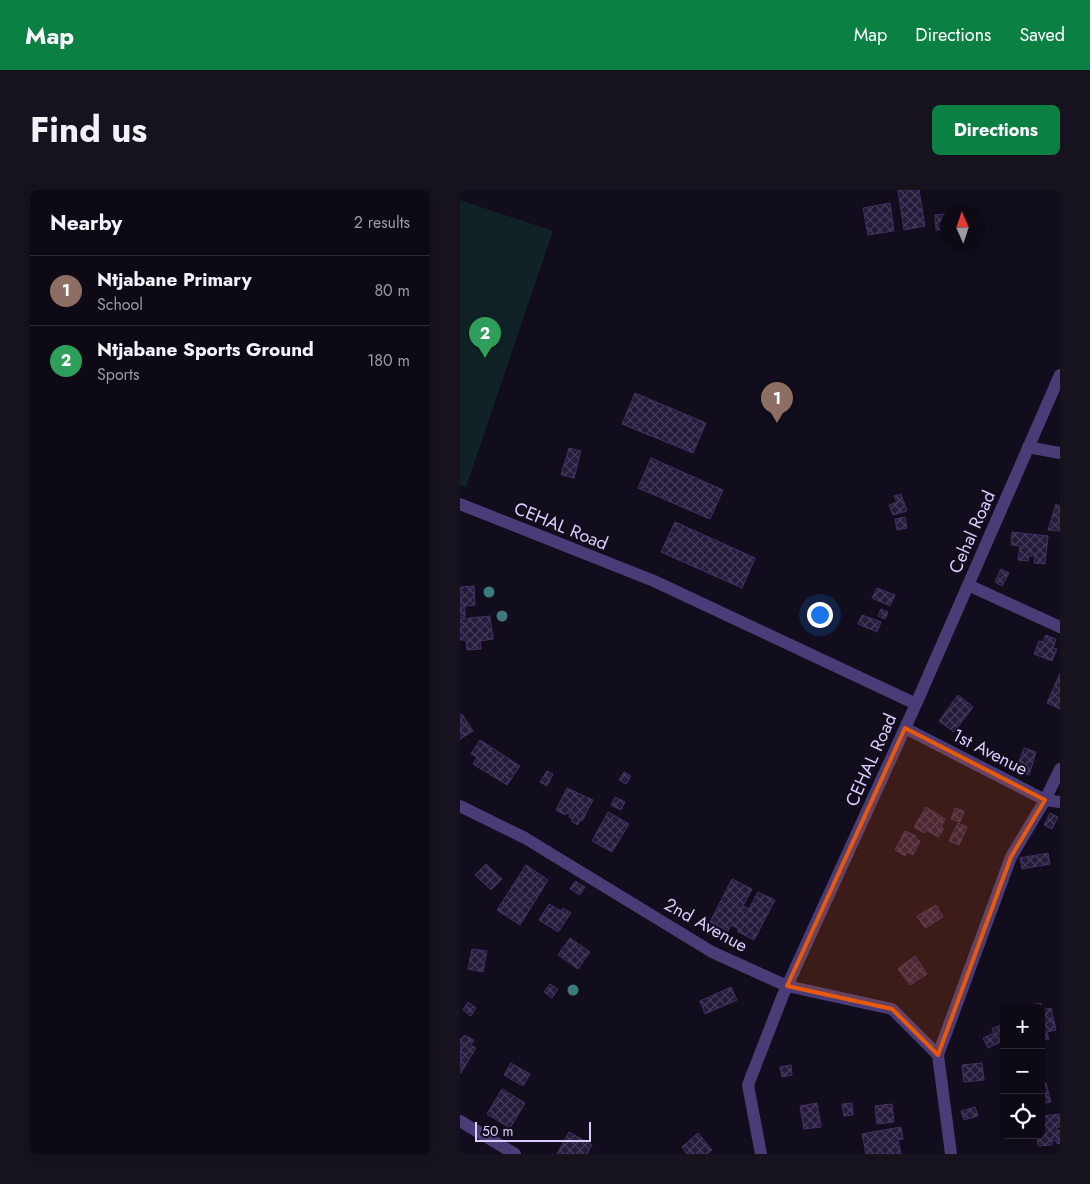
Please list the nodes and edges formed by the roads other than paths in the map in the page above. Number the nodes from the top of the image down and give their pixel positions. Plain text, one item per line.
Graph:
1 (1060, 374) edge
2 (1028, 447) junction
3 (1060, 453) edge
4 (460, 504) edge
5 (968, 585) junction
6 (1060, 627) edge
7 (916, 704) junction
8 (905, 728) junction
9 (1060, 769) edge
10 (1045, 800) junction
11 (1060, 802) edge
12 (460, 806) edge
13 (787, 986) junction
14 (938, 1055) junction
15 (460, 1121) edge
16 (515, 1154) edge
17 (761, 1154) edge
18 (951, 1154) edge

1 - 2 street, Cehal Road
2 - 3 street
2 - 5 street, Cehal Road
4 - 7 street, CEHAL Road
5 - 6 street
5 - 7 street, Cehal Road
7 - 8 street, CEHAL Road
8 - 10 street, 1st Avenue
8 - 13 street, CEHAL Road
9 - 10 street
10 - 11 street, 1st Avenue
10 - 14 street
12 - 13 street, 2nd Avenue
13 - 14 street, 2nd Avenue
13 - 17 street, CEHAL Road
14 - 18 street
15 - 16 street

